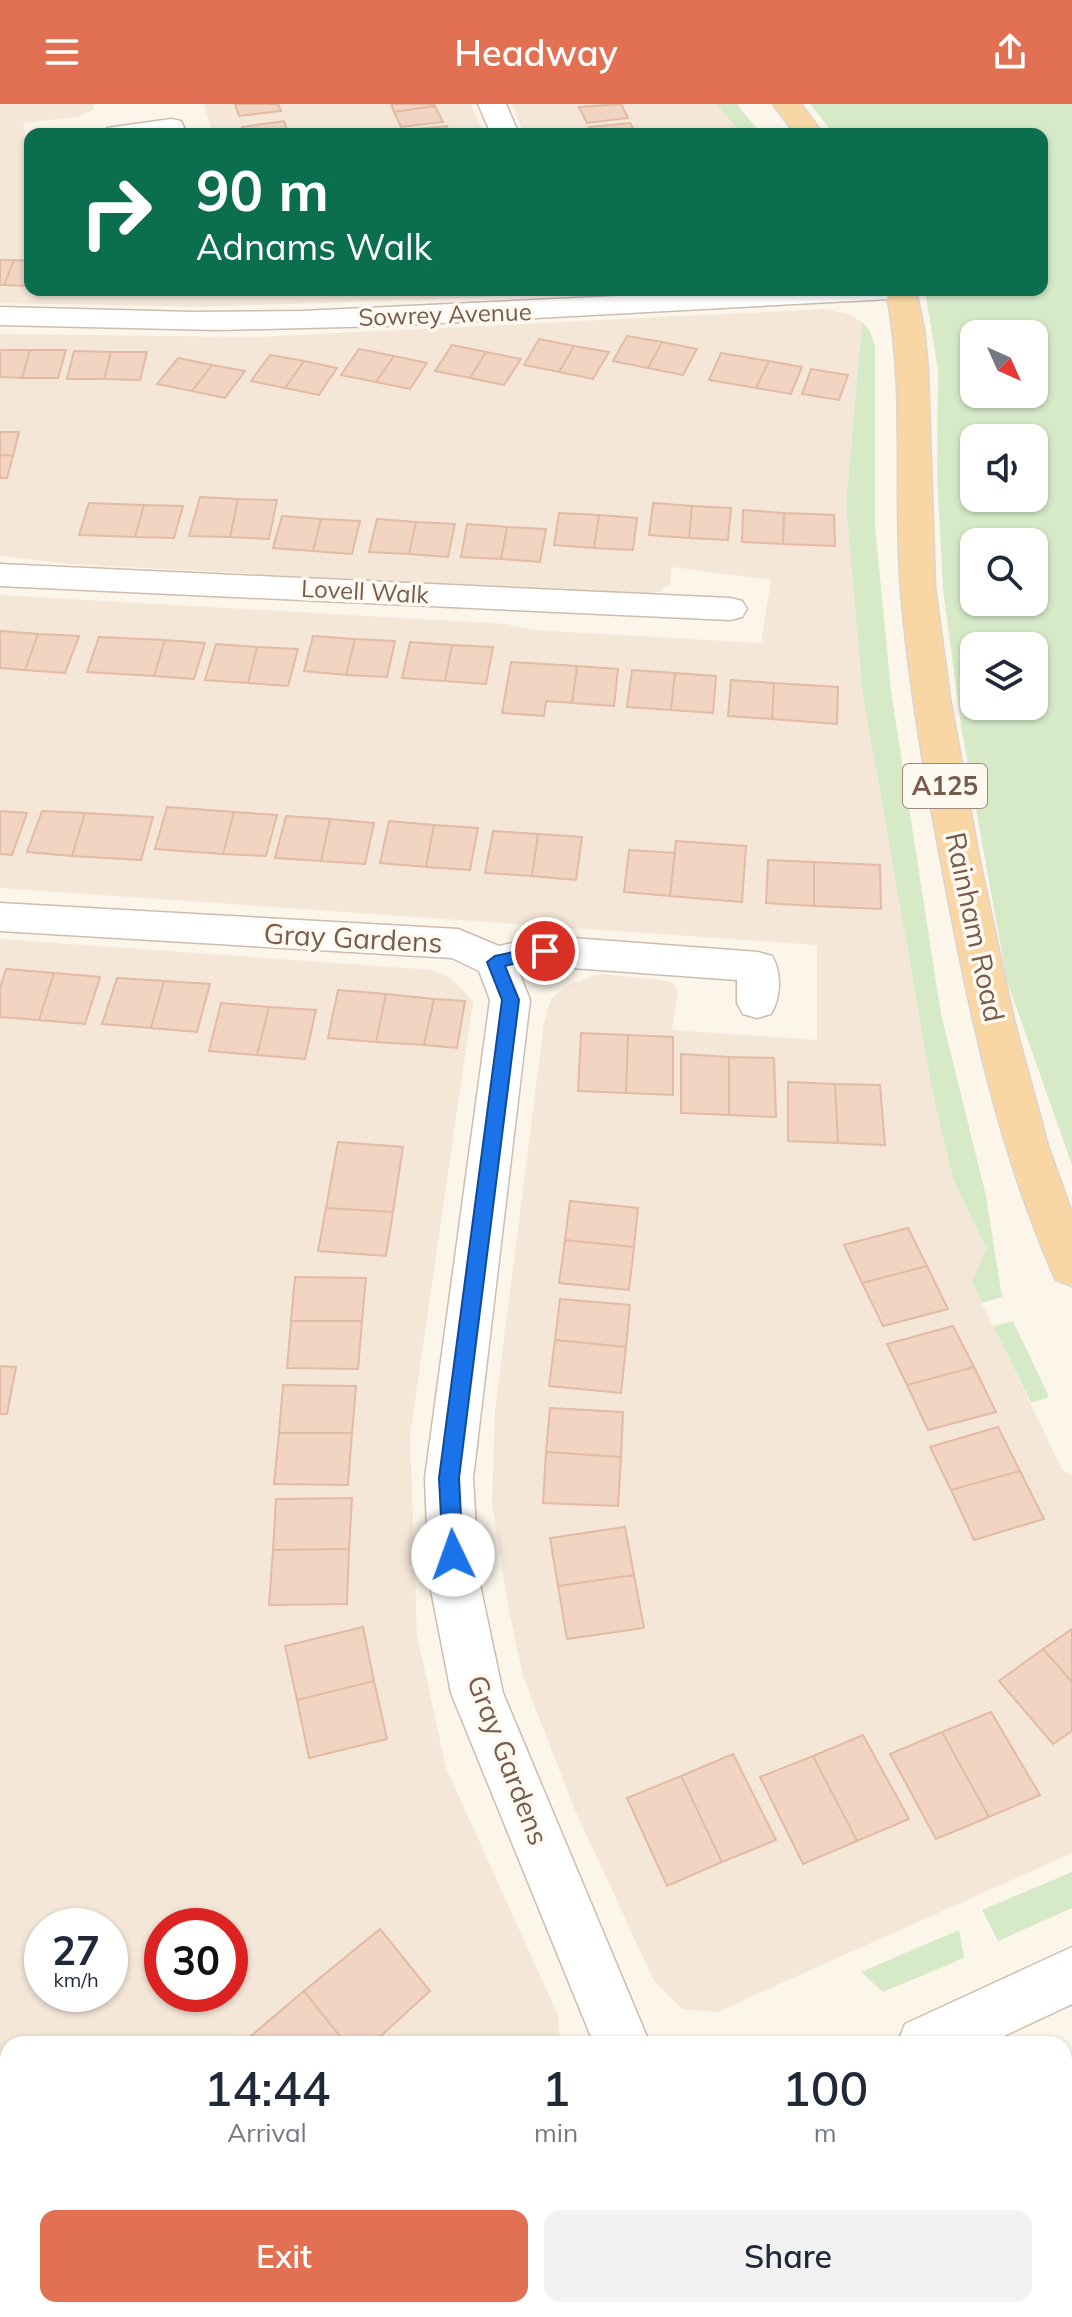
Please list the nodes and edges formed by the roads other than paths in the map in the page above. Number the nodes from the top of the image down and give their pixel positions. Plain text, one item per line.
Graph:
1 (115, 104) edge
2 (492, 104) edge
3 (787, 104) edge
4 (118, 128) edge
5 (502, 128) edge
6 (805, 128) edge
7 (695, 296) edge
8 (902, 296) edge
9 (565, 300) edge
10 (0, 316) edge
11 (0, 575) edge
12 (730, 609) dead end
13 (0, 917) edge
14 (495, 962) junction
15 (757, 1003) dead end
16 (1072, 1267) edge
17 (1072, 1975) edge
18 (619, 2036) edge
19 (955, 2036) edge

1 - 4 street
2 - 5 street
3 - 6 main road
7 - 9 street, Sowrey Avenue
8 - 16 main road, Rainham Road / A125
9 - 10 street, Sowrey Avenue
11 - 12 street, Lovell Walk
13 - 14 street, Gray Gardens
14 - 15 street
14 - 18 street, Gray Gardens
17 - 19 street

